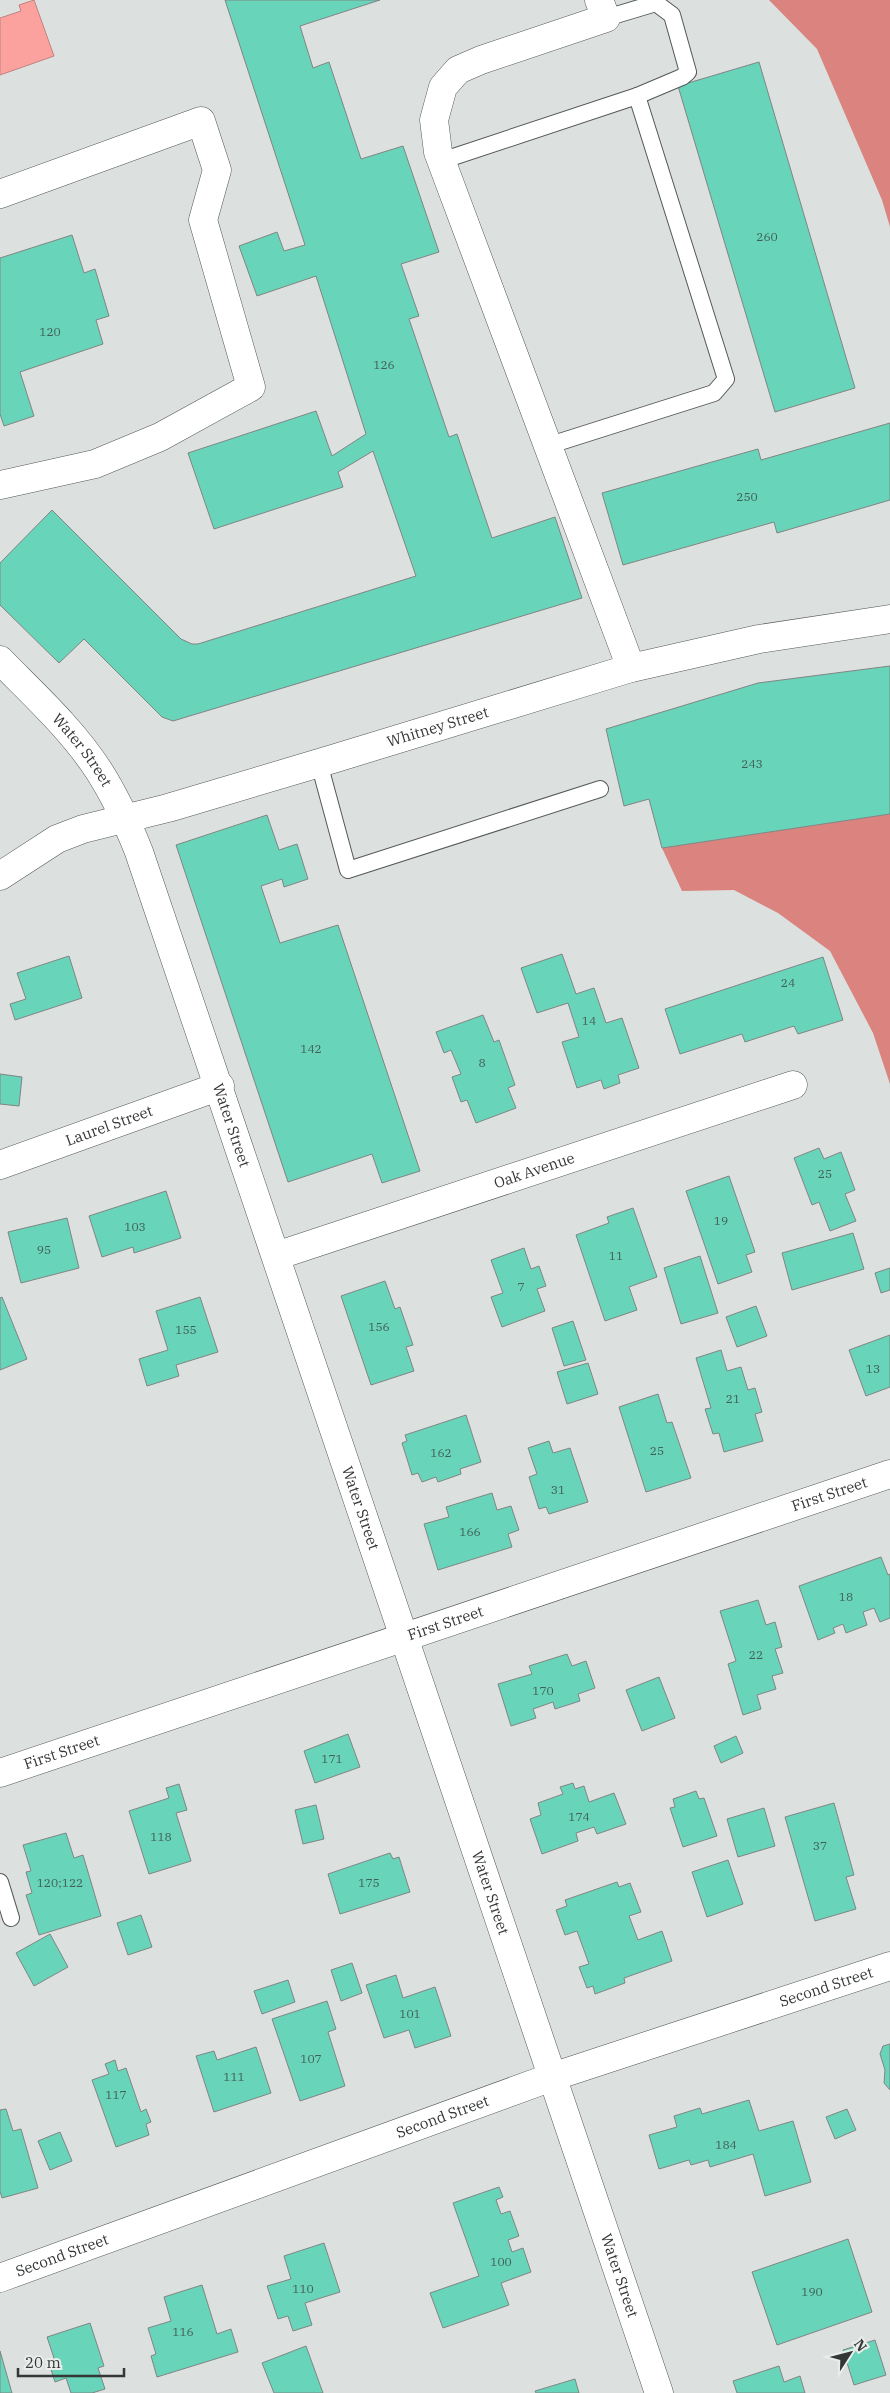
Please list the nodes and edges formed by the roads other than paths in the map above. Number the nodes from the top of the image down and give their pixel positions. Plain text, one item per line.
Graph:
1 (602, 9) edge
2 (637, 96) junction
3 (440, 160) junction
4 (0, 194) edge
5 (548, 446) junction
6 (0, 485) edge
7 (890, 619) edge
8 (0, 660) edge
9 (631, 668) junction
10 (319, 763) junction
11 (600, 789) dead end
12 (126, 819) junction
13 (0, 876) edge
14 (793, 1085) dead end
15 (220, 1086) junction
16 (0, 1164) edge
17 (276, 1256) junction
18 (890, 1474) edge
19 (404, 1636) junction
20 (0, 1772) edge
21 (0, 1882) edge
22 (12, 1918) dead end
23 (890, 1966) edge
24 (552, 2077) junction
25 (0, 2278) edge
26 (659, 2393) edge

1 - 2 lane
1 - 3 street
2 - 3 lane
2 - 5 lane
3 - 5 street
4 - 6 street
5 - 9 street
7 - 9 street, Whitney Street
8 - 12 street, Water Street
9 - 10 street, Whitney Street
10 - 11 lane
10 - 12 street, Whitney Street
12 - 13 street, Whitney Street
12 - 15 street, Water Street
14 - 17 street, Oak Avenue
15 - 16 street, Laurel Street
15 - 17 street, Water Street
17 - 19 street, Water Street
18 - 19 street, First Street
19 - 20 street, First Street
19 - 24 street, Water Street
21 - 22 lane
23 - 24 street, Second Street
24 - 25 street, Second Street
24 - 26 street, Water Street

